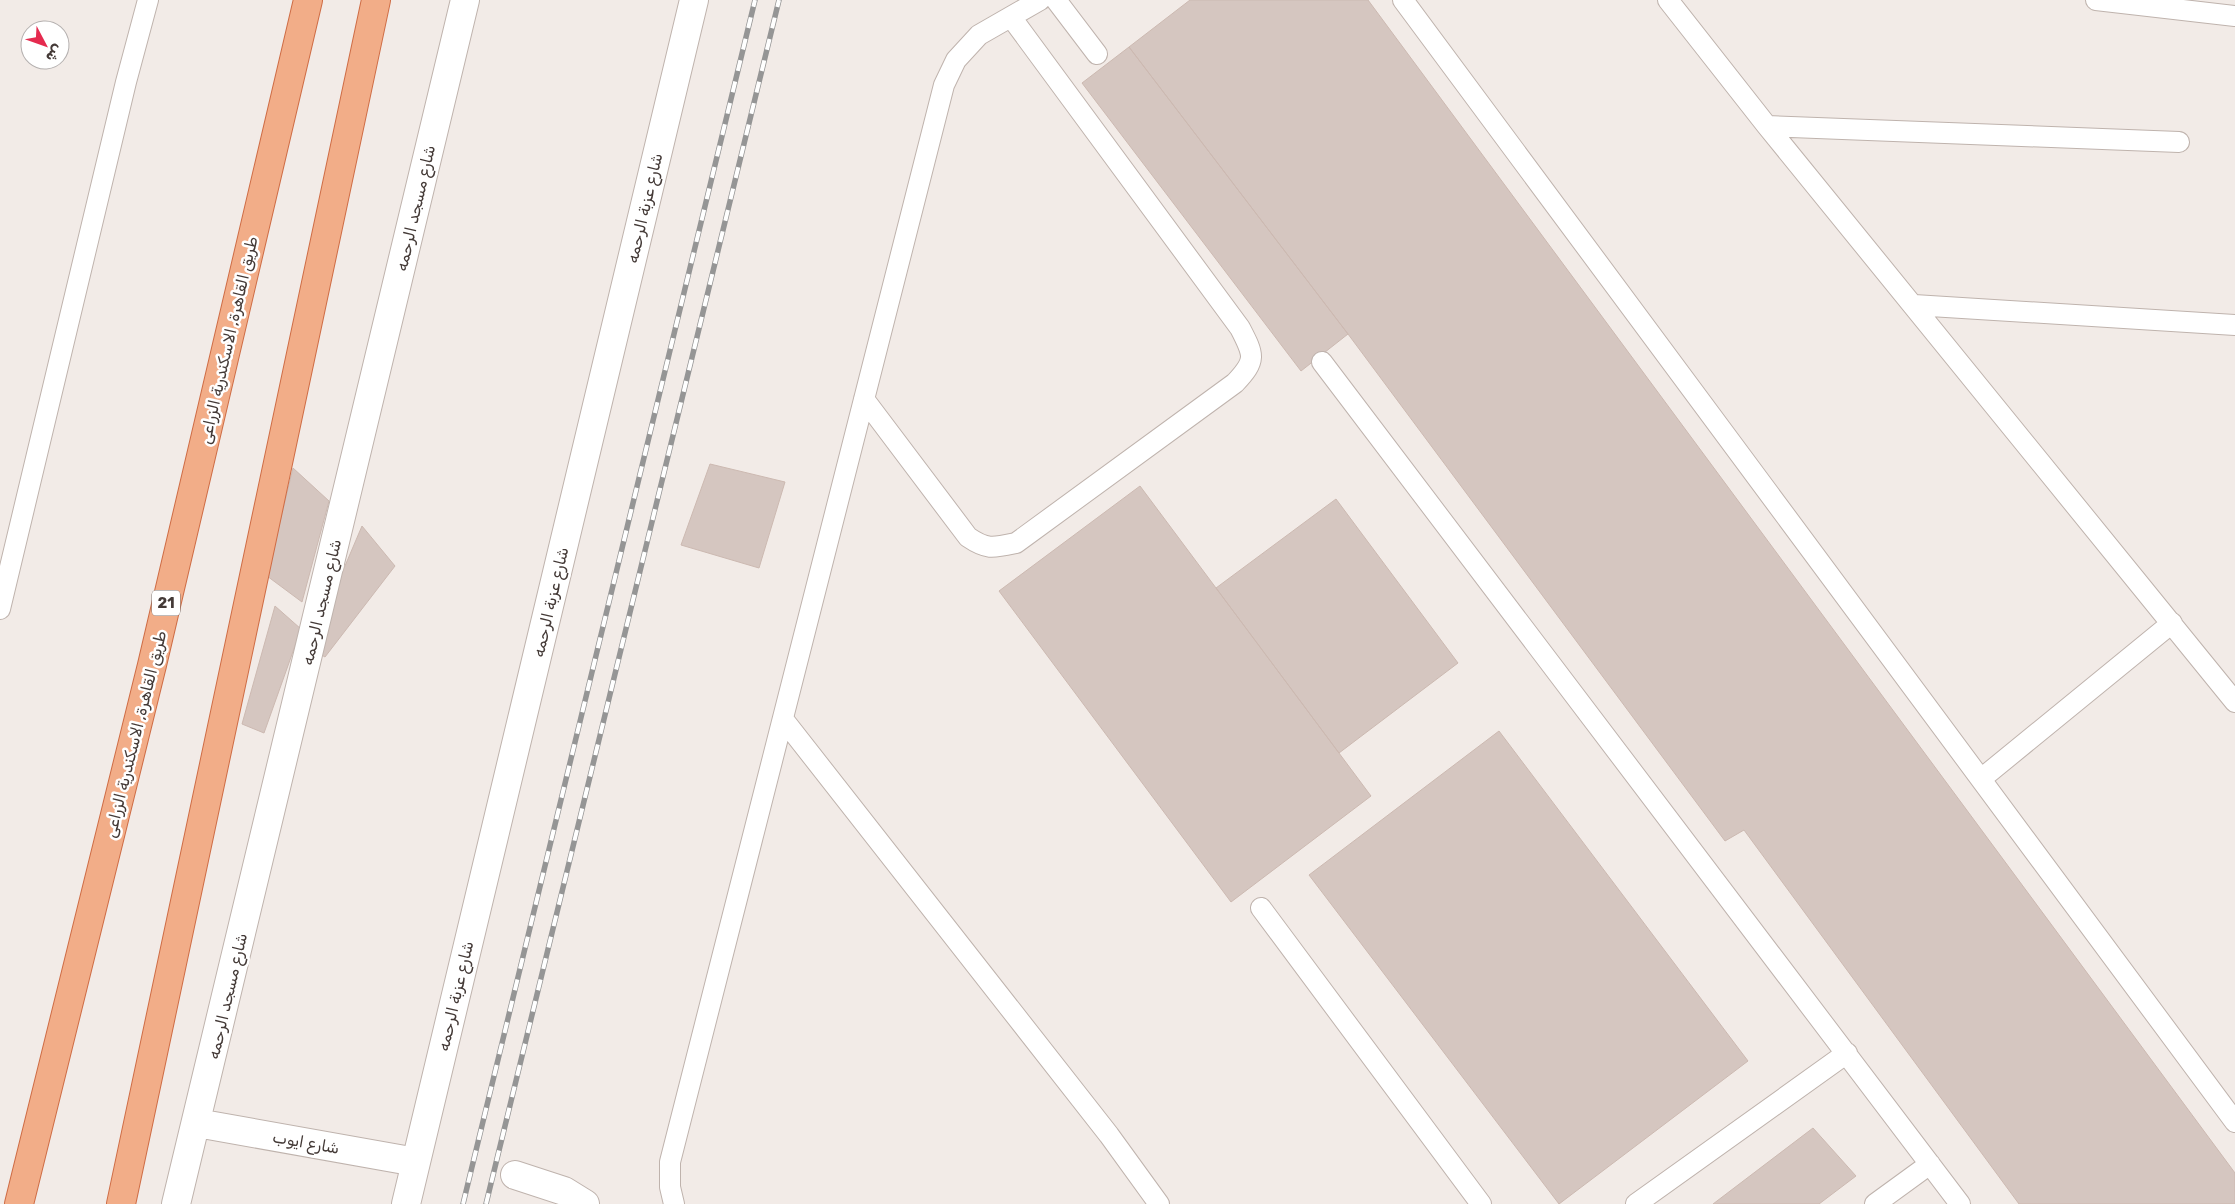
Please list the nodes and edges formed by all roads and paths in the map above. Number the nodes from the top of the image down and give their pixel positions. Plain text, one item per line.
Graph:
1 (148, 0) edge
2 (308, 0) edge
3 (376, 0) edge
4 (465, 0) edge
5 (694, 0) edge
6 (1040, 0) edge
7 (1056, 0) edge
8 (1403, 0) edge
9 (1668, 0) edge
10 (2096, 0) edge
11 (2140, 2) edge
12 (2235, 16) edge
13 (1011, 17) junction
14 (1097, 54) dead end
15 (1767, 126) junction
16 (2179, 142) dead end
17 (1914, 305) junction
18 (2234, 329) edge
19 (1322, 362) dead end
20 (864, 399) junction
21 (0, 610) edge
22 (2172, 623) junction
23 (2235, 702) edge
24 (783, 719) junction
25 (1981, 779) junction
26 (1261, 908) dead end
27 (1847, 1053) junction
28 (197, 1122) junction
29 (2235, 1122) edge
30 (416, 1162) junction
31 (1930, 1164) junction
32 (515, 1175) dead end
33 (19, 1204) edge
34 (121, 1204) edge
35 (176, 1204) edge
36 (406, 1204) edge
37 (585, 1204) edge
38 (674, 1204) edge
39 (1158, 1204) edge
40 (1481, 1204) edge
41 (1636, 1204) edge
42 (1875, 1204) edge
43 (1960, 1204) edge

1 - 21 lane
2 - 33 highway, طريق القاهرة, الاسكندرية الزراعى / 21
3 - 34 highway
4 - 28 street, شارع مسجد الرحمه
5 - 30 street, شارع عزبة الرحمه
6 - 13 lane
7 - 14 lane
8 - 25 lane
9 - 15 lane
10 - 11 lane
11 - 12 lane
13 - 20 lane
13 - 20 lane
15 - 16 lane
15 - 17 lane
17 - 18 lane
17 - 22 lane
19 - 27 lane
20 - 24 lane
22 - 23 lane
22 - 25 lane
24 - 38 lane
24 - 39 lane
25 - 29 lane
26 - 40 lane
27 - 31 lane
27 - 41 lane
28 - 30 street, شارع ايوب
28 - 35 street, شارع مسجد الرحمه
30 - 36 street, شارع عزبة الرحمه
31 - 42 lane
31 - 43 lane
32 - 37 street

